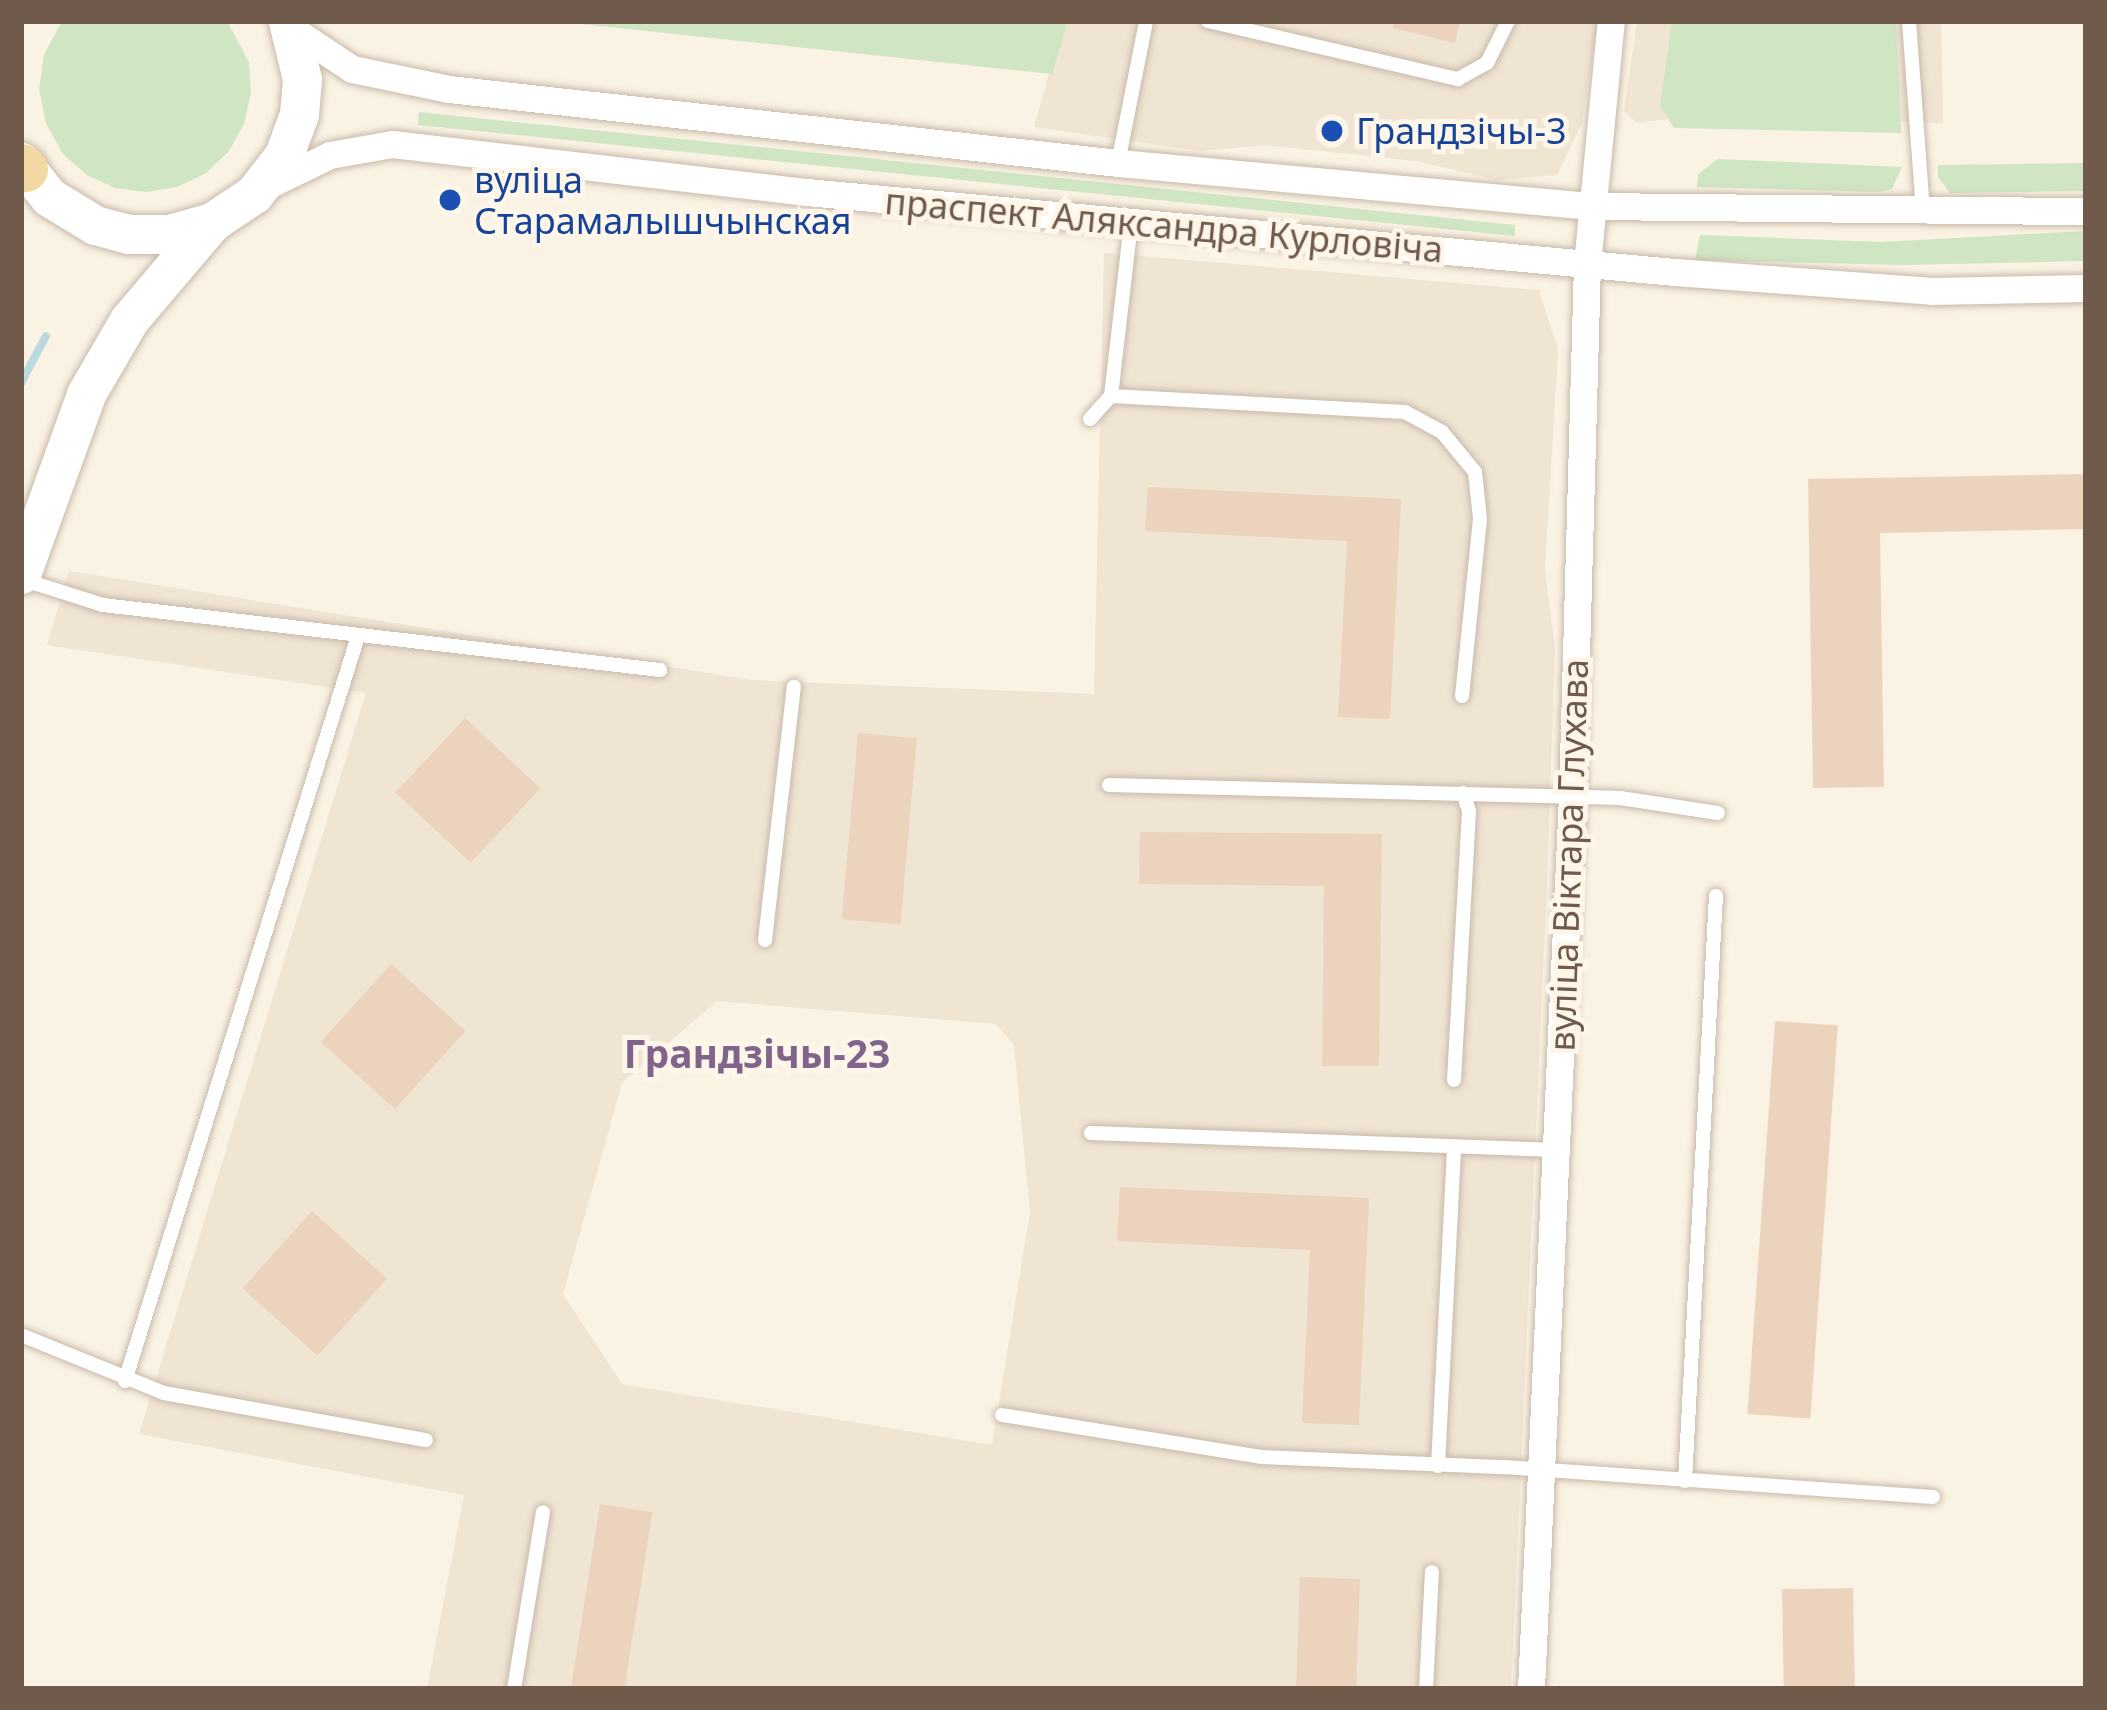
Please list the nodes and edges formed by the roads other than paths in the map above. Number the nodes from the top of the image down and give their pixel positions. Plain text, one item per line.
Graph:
1 (1146, 21) edge
2 (1208, 21) edge
3 (1508, 21) edge
4 (1611, 21) edge
5 (1909, 21) edge
6 (290, 25) edge
7 (1118, 163) junction
8 (22, 166) edge
9 (254, 194) junction
10 (1592, 206) junction
11 (2086, 211) edge
12 (1923, 212) junction
13 (212, 222) junction
14 (1131, 222) junction
15 (1587, 264) junction
16 (2086, 288) edge
17 (1112, 397) junction
18 (1090, 418) dead end
19 (21, 577) edge
20 (358, 636) junction
21 (660, 670) dead end
22 (794, 687) dead end
23 (1462, 696) dead end
24 (1109, 784) dead end
25 (1463, 793) junction
26 (1572, 797) junction
27 (1718, 813) dead end
28 (1716, 896) dead end
29 (765, 940) dead end
30 (1454, 1080) dead end
31 (1091, 1133) dead end
32 (1454, 1146) junction
33 (1557, 1150) junction
34 (21, 1335) edge
35 (125, 1381) junction
36 (1003, 1415) dead end
37 (426, 1440) dead end
38 (1438, 1466) junction
39 (1542, 1472) junction
40 (1685, 1480) junction
41 (1934, 1497) dead end
42 (543, 1512) dead end
43 (1432, 1572) dead end
44 (514, 1689) edge
45 (1426, 1689) edge
46 (1531, 1689) edge

1 - 7 lane
2 - 3 lane
4 - 10 street, вуліца Віктара Глухава
5 - 12 lane
6 - 7 street, праспект Аляксандра Курловіча
6 - 9 main road
7 - 10 street, праспект Аляксандра Курловіча
8 - 13 main road
9 - 13 main road
9 - 14 street, праспект Аляксандра Курловіча
10 - 12 street, праспект Аляксандра Курловіча
10 - 15 street, вуліца Віктара Глухава
11 - 12 street, праспект Аляксандра Курловіча
13 - 19 main road
14 - 15 street, праспект Аляксандра Курловіча
14 - 17 lane
15 - 16 street, праспект Аляксандра Курловіча
15 - 26 street, вуліца Віктара Глухава
17 - 18 lane
17 - 23 lane
19 - 20 lane
20 - 21 lane
20 - 35 lane
22 - 29 lane
24 - 25 lane
25 - 26 lane
25 - 30 lane
26 - 27 lane
26 - 33 street, вуліца Віктара Глухава
28 - 40 lane
31 - 32 lane
32 - 33 lane
32 - 38 lane
33 - 39 street, вуліца Віктара Глухава
34 - 35 lane
35 - 37 lane
36 - 38 lane
38 - 39 lane
39 - 40 lane
39 - 46 street, вуліца Віктара Глухава
40 - 41 lane
42 - 44 lane
43 - 45 lane

